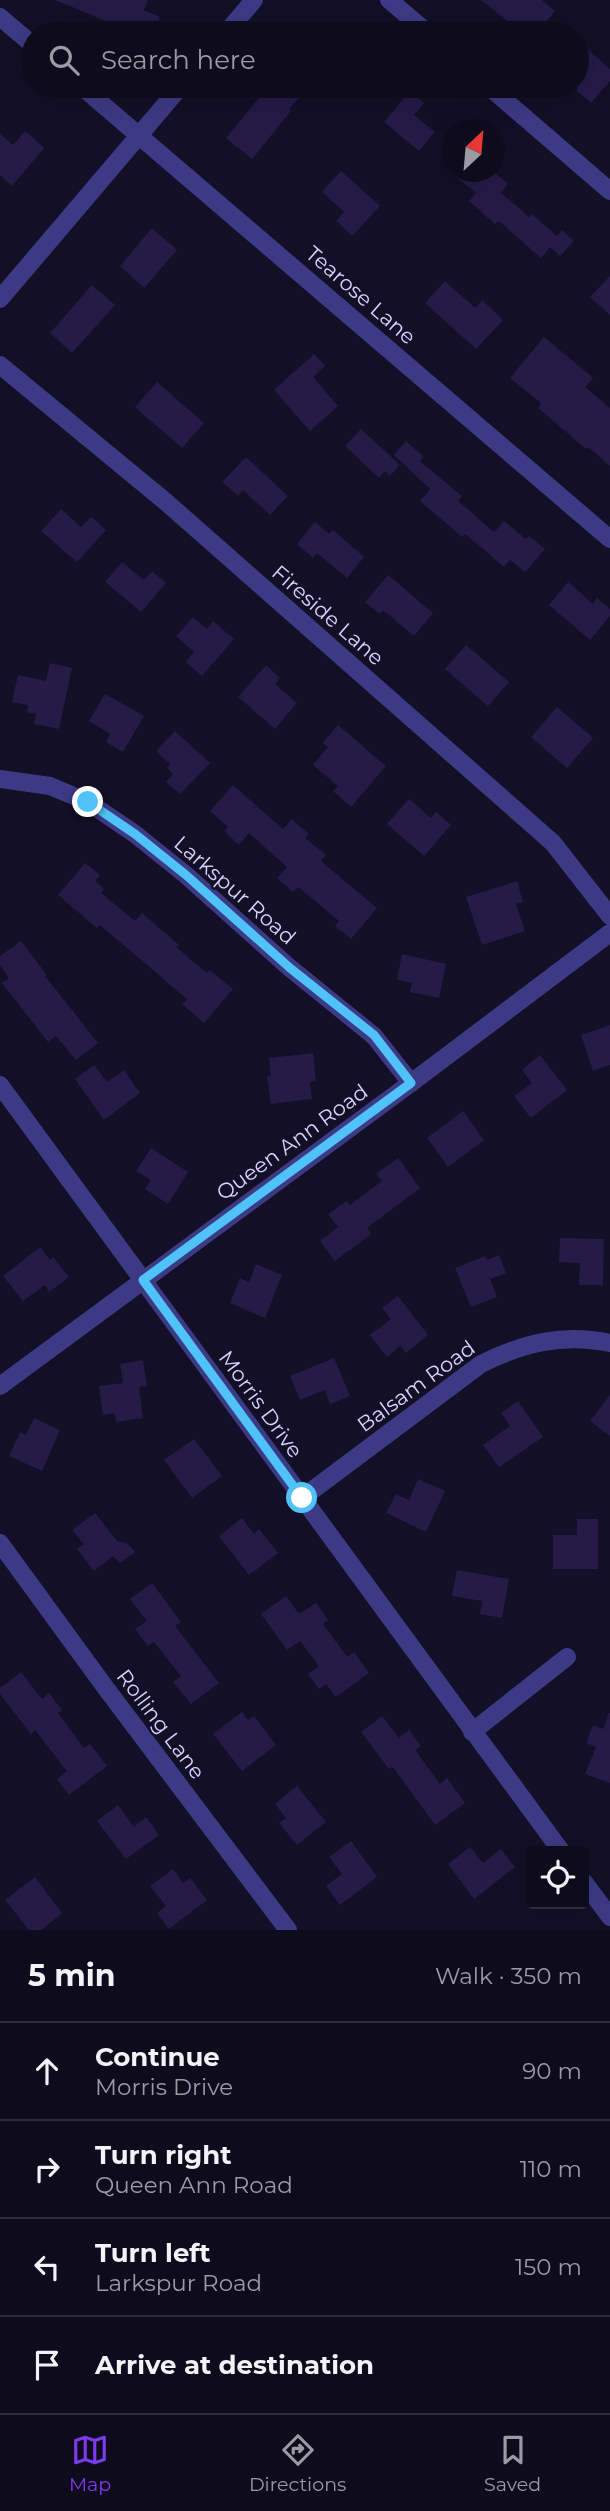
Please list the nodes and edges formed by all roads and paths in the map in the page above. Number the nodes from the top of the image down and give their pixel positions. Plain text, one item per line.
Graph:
1 (254, 0) edge
2 (389, 0) edge
3 (0, 17) edge
4 (236, 21) edge
5 (414, 21) edge
6 (21, 35) edge
7 (96, 98) edge
8 (170, 98) edge
9 (502, 98) edge
10 (139, 134) junction
11 (610, 191) edge
12 (0, 299) edge
13 (0, 365) edge
14 (610, 539) edge
15 (0, 779) edge
16 (610, 916) edge
17 (610, 933) edge
18 (411, 1083) junction
19 (0, 1085) edge
20 (143, 1280) junction
21 (610, 1343) edge
22 (0, 1386) edge
23 (302, 1498) junction
24 (0, 1544) edge
25 (567, 1657) dead end
26 (472, 1732) junction
27 (557, 1846) edge
28 (589, 1889) edge
29 (610, 1917) edge
30 (288, 1930) edge

1 - 4 street
2 - 5 street
3 - 6 street
7 - 10 street, Tearose Lane
8 - 10 street
9 - 11 street
10 - 12 street
10 - 14 street, Tearose Lane
13 - 16 street, Fireside Lane
15 - 18 street, Larkspur Road
17 - 18 street, Queen Ann Road
18 - 20 street, Queen Ann Road
19 - 20 street, Morris Drive
20 - 22 street, Queen Ann Road
20 - 23 street, Morris Drive
21 - 23 street, Balsam Road
23 - 26 street, Morris Drive
24 - 30 street, Rolling Lane
25 - 26 street
26 - 27 street, Morris Drive
28 - 29 street

